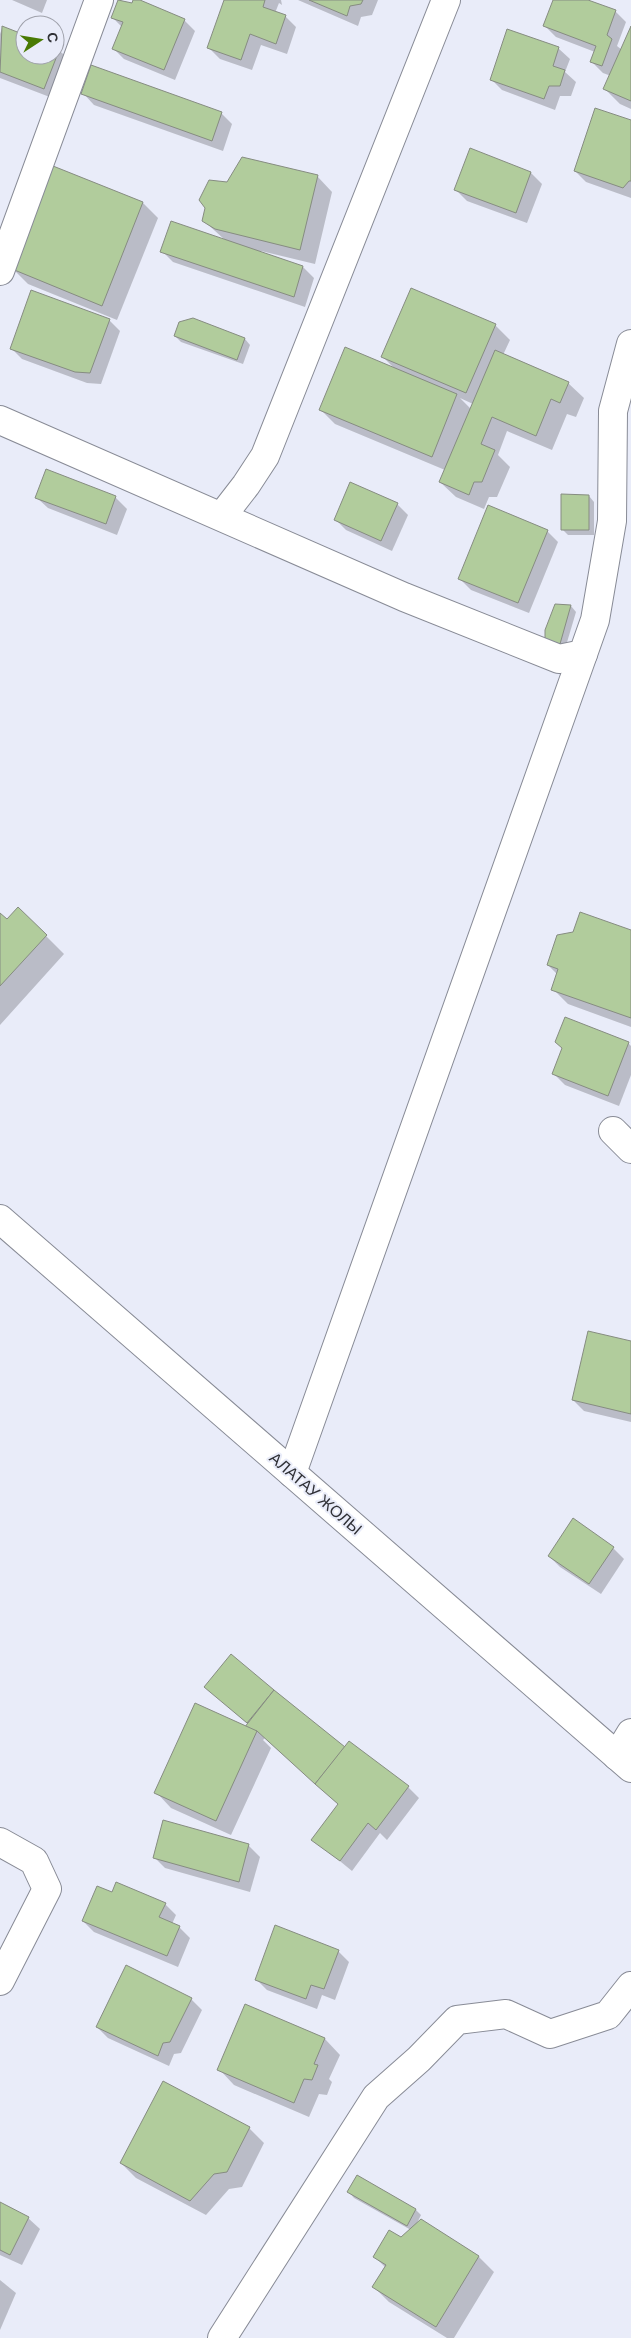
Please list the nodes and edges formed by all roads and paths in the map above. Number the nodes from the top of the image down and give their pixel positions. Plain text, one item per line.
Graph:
1 (99, 0) edge
2 (446, 0) edge
3 (0, 271) edge
4 (631, 344) edge
5 (0, 420) edge
6 (222, 516) junction
7 (584, 654) junction
8 (0, 1219) edge
9 (292, 1473) junction
10 (631, 1733) edge
11 (624, 1762) edge
12 (0, 1842) edge
13 (0, 1981) edge
14 (631, 1986) edge
15 (222, 2338) edge

1 - 3 street
2 - 6 street
4 - 7 street
5 - 6 street
6 - 7 street
7 - 9 street
8 - 9 street, АЛАТАУ ЖОЛЫ
9 - 11 street, АЛАТАУ ЖОЛЫ
10 - 11 street
12 - 13 street
14 - 15 street

